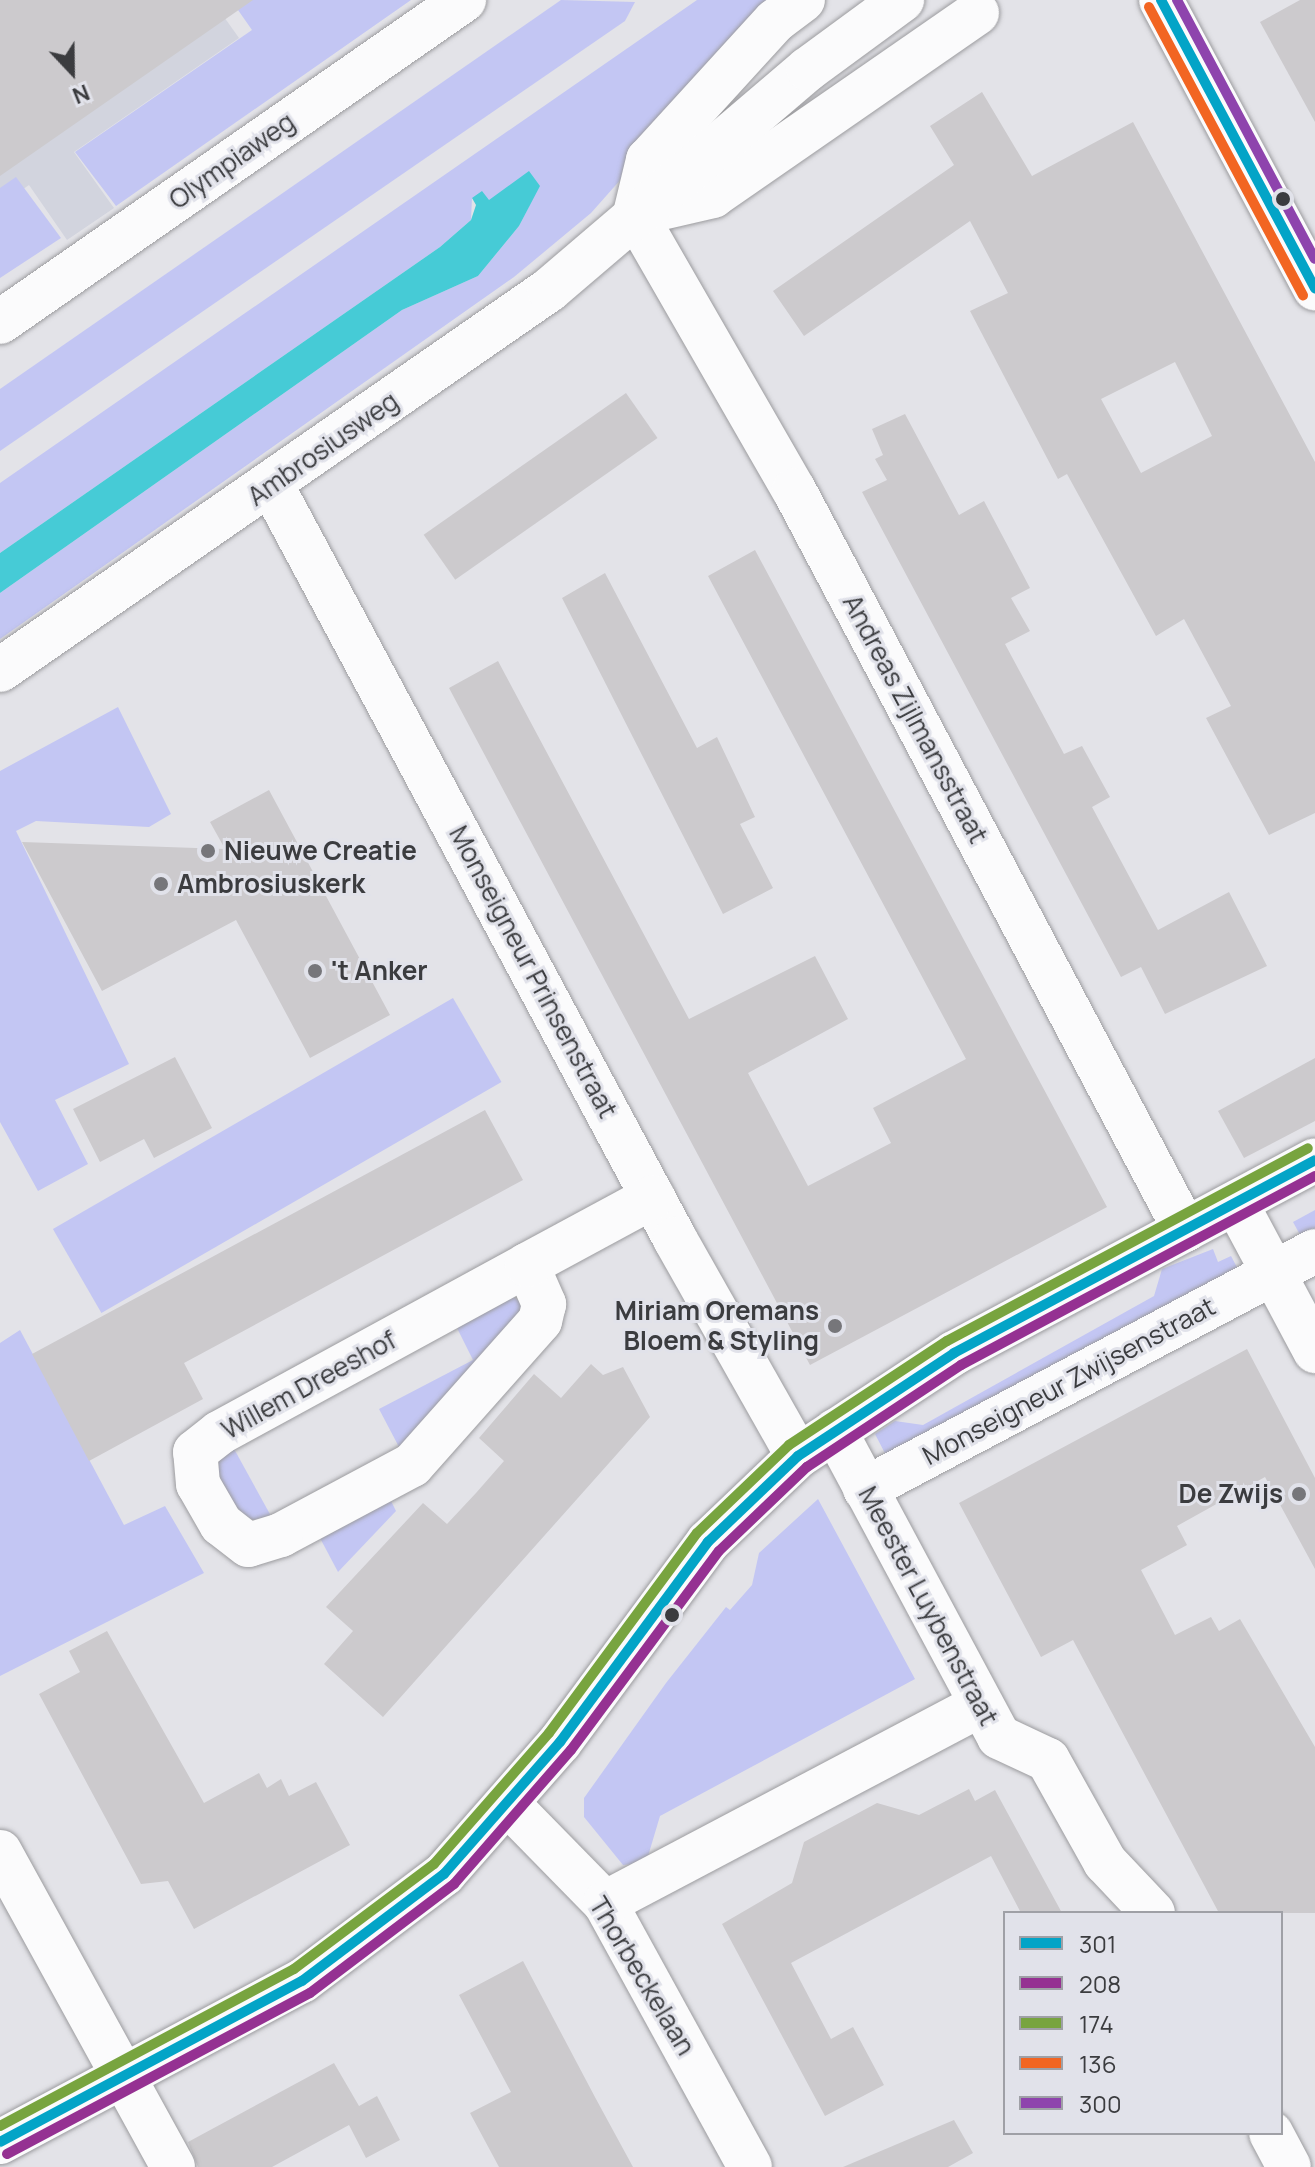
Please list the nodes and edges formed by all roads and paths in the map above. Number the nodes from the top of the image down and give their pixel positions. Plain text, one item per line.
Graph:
1 (464, 0) edge
2 (803, 0) edge
3 (1161, 0) edge
4 (893, 7) edge
5 (977, 13) dead end
6 (911, 54) junction
7 (713, 196) junction
8 (635, 214) junction
9 (659, 255) junction
10 (1315, 289) edge
11 (0, 322) edge
12 (272, 486) junction
13 (0, 670) edge
14 (1315, 1160) edge
15 (653, 1197) junction
16 (1236, 1203) junction
17 (1185, 1230) junction
18 (1315, 1251) edge
19 (527, 1265) junction
20 (1273, 1274) junction
21 (1315, 1351) edge
22 (835, 1431) junction
23 (798, 1456) junction
24 (865, 1489) junction
25 (981, 1705) junction
26 (508, 1804) junction
27 (0, 1852) edge
28 (605, 1903) junction
29 (1151, 1911) edge
30 (123, 2076) junction
31 (1272, 2135) edge
32 (0, 2142) edge
33 (173, 2167) edge
34 (750, 2167) edge
35 (1289, 2167) edge

1 - 11 street, Olympiaweg
2 - 8 street
3 - 10 street
4 - 6 street, Ambrosiusweg
4 - 8 street, Ambrosiusweg
5 - 6 street, Ambrosiusweg
6 - 7 street, Ambrosiusweg
7 - 8 street, Ambrosiusweg
7 - 9 street, Ambrosiusweg
8 - 9 street, Andreas Zijlmansstraat
8 - 12 street, Ambrosiusweg
9 - 17 street, Andreas Zijlmansstraat
12 - 13 street, Ambrosiusweg
12 - 15 street, Monseigneur Prinsenstraat
14 - 16 street
15 - 19 street, Willem Dreeshof
15 - 23 street, Monseigneur Prinsenstraat
16 - 17 street
16 - 20 street
17 - 22 street
18 - 20 street, Monseigneur Zwijsenstraat
19 - 19 street, Willem Dreeshof
20 - 21 street
20 - 24 street, Monseigneur Zwijsenstraat
22 - 23 street
22 - 24 street, Meester Luybenstraat
23 - 26 street
24 - 25 street, Meester Luybenstraat
25 - 28 street
25 - 29 street, Meester Luybenstraat
26 - 28 street, Thorbeckelaan
26 - 30 street
27 - 30 street
28 - 34 street, Thorbeckelaan
30 - 32 street
30 - 33 street
31 - 35 street

